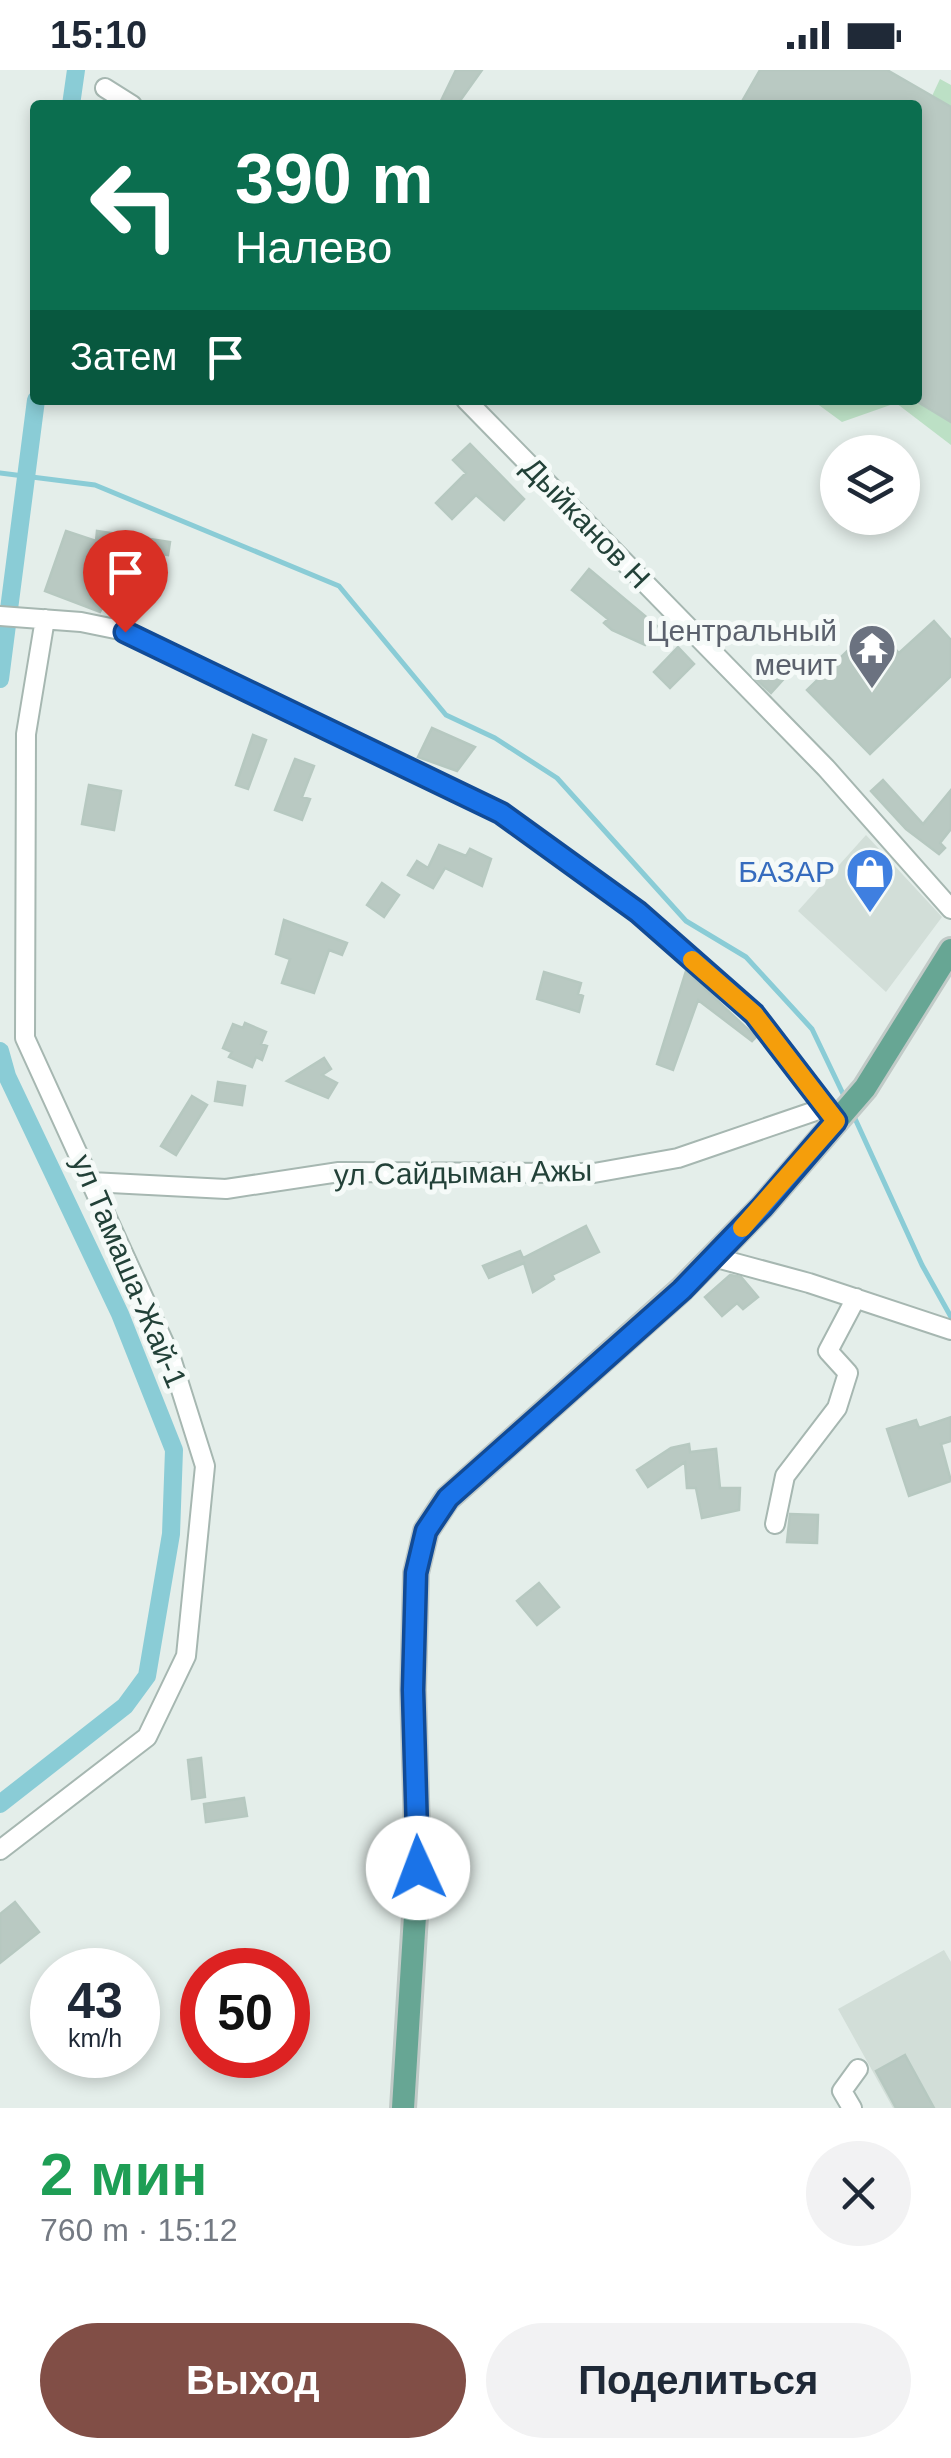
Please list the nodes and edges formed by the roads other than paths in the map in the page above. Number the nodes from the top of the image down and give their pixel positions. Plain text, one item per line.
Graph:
1 (105, 88) dead end
2 (124, 100) edge
3 (471, 405) edge
4 (0, 616) edge
5 (43, 619) junction
6 (951, 909) edge
7 (951, 950) edge
8 (835, 1115) junction
9 (92, 1182) junction
10 (713, 1257) junction
11 (856, 1298) junction
12 (951, 1330) edge
13 (774, 1524) dead end
14 (0, 1850) edge
15 (858, 2069) dead end
16 (404, 2108) edge
17 (852, 2108) edge

1 - 2 street
3 - 6 street, Дыйканов Н
4 - 5 street
5 - 8 street
5 - 9 street, ул Тамаша-Жай-1
7 - 8 main road
8 - 9 street, ул Сайдыман Ажы
8 - 10 main road
9 - 14 street, ул Тамаша-Жай-1
10 - 11 street
10 - 16 main road
11 - 12 street
11 - 13 street
15 - 17 street

